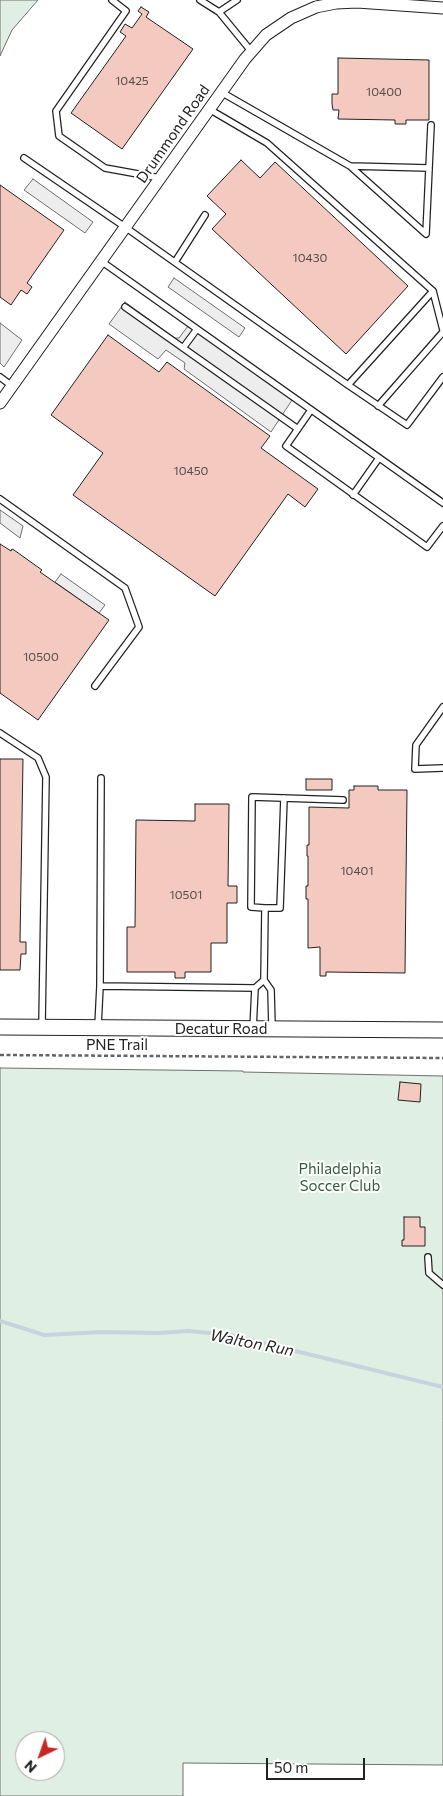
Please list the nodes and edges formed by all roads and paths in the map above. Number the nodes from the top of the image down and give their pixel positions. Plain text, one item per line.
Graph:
1 (112, 0) edge
2 (200, 0) edge
3 (237, 0) edge
4 (323, 3) edge
5 (443, 8) edge
6 (219, 12) junction
7 (251, 51) junction
8 (221, 92) junction
9 (210, 109) junction
10 (431, 124) dead end
11 (24, 158) dead end
12 (350, 166) junction
13 (429, 168) junction
14 (160, 178) junction
15 (204, 215) dead end
16 (125, 227) junction
17 (101, 261) junction
18 (175, 262) junction
19 (433, 291) junction
20 (125, 307) dead end
21 (197, 329) junction
22 (443, 331) edge
23 (183, 348) junction
24 (443, 377) edge
25 (0, 378) edge
26 (348, 385) junction
27 (12, 386) junction
28 (0, 403) edge
29 (378, 406) junction
30 (311, 410) junction
31 (298, 429) junction
32 (379, 458) junction
33 (353, 495) junction
34 (0, 499) edge
35 (443, 503) edge
36 (443, 526) edge
37 (95, 686) dead end
38 (443, 706) edge
39 (0, 733) edge
40 (443, 768) edge
41 (101, 778) dead end
42 (284, 798) junction
43 (343, 800) dead end
44 (265, 908) junction
45 (264, 980) junction
46 (100, 986) junction
47 (255, 988) junction
48 (0, 1027) edge
49 (42, 1027) junction
50 (98, 1028) junction
51 (253, 1029) junction
52 (272, 1029) junction
53 (443, 1030) edge
54 (0, 1056) edge
55 (443, 1058) edge
56 (428, 1258) dead end
57 (443, 1285) edge

1 - 14 lane
2 - 6 lane
3 - 6 lane
4 - 5 street, Drummond Road
4 - 7 street, Drummond Road
6 - 7 lane
7 - 8 street, Drummond Road
8 - 9 street, Drummond Road
8 - 12 lane
9 - 14 street, Drummond Road
9 - 19 lane
10 - 13 lane
11 - 16 lane
12 - 13 lane
12 - 13 lane
14 - 16 street, Drummond Road
15 - 18 lane
16 - 17 street, Drummond Road
16 - 18 lane
17 - 21 lane
17 - 27 street, Drummond Road
18 - 26 lane
19 - 22 lane
19 - 26 lane
20 - 23 lane
21 - 23 lane
21 - 30 lane
22 - 29 lane
23 - 31 lane
24 - 29 lane
25 - 27 lane
26 - 29 lane
27 - 28 street, Drummond Road
30 - 31 lane
30 - 32 lane
31 - 33 lane
32 - 33 lane
32 - 35 lane
33 - 36 lane
34 - 37 lane
38 - 40 lane
39 - 49 lane
41 - 46 lane
42 - 43 lane
42 - 44 lane
42 - 44 lane
44 - 45 lane
45 - 47 lane
45 - 52 lane
46 - 47 lane
46 - 50 lane
47 - 51 lane
48 - 49 street, Decatur Road
49 - 50 street, Decatur Road
50 - 51 street, Decatur Road
51 - 52 street, Decatur Road
52 - 53 street, Decatur Road
54 - 55 path, PNE Trail
56 - 57 lane

